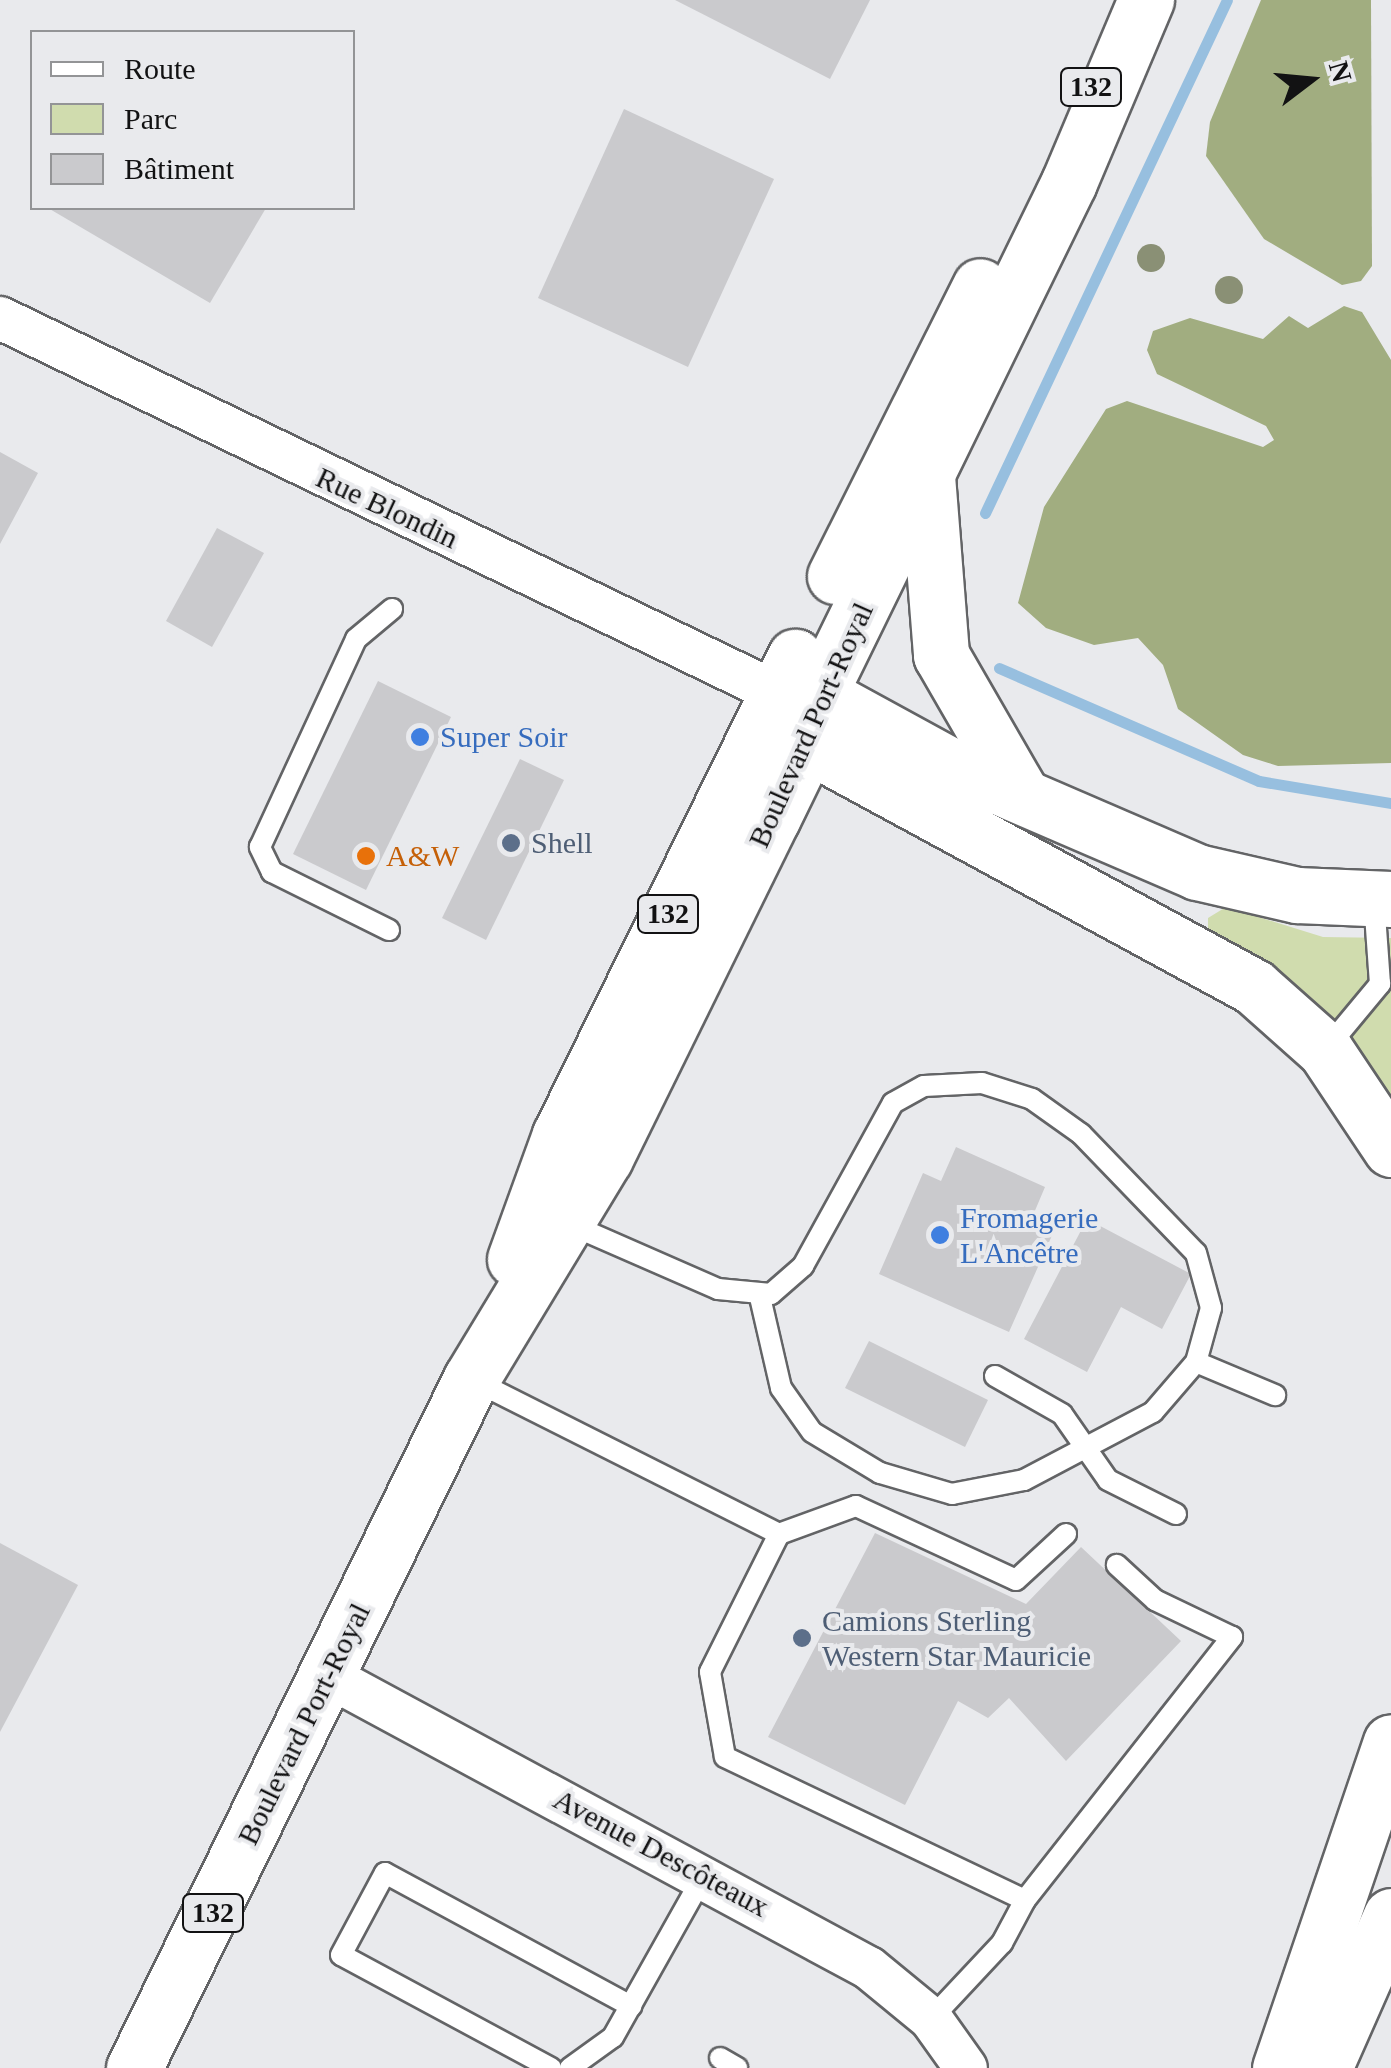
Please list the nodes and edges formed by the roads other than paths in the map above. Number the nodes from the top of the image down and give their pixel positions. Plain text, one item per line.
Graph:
1 (1143, 0) edge
2 (0, 318) edge
3 (927, 476) junction
4 (392, 608) dead end
5 (801, 711) junction
6 (1019, 790) junction
7 (1383, 899) edge
8 (389, 930) dead end
9 (1325, 1050) junction
10 (1391, 1148) edge
11 (550, 1214) junction
12 (760, 1297) junction
13 (1196, 1362) junction
14 (995, 1376) dead end
15 (471, 1379) junction
16 (1275, 1395) dead end
17 (1084, 1453) junction
18 (1176, 1514) dead end
19 (779, 1534) junction
20 (1066, 1534) dead end
21 (1117, 1566) dead end
22 (328, 1676) junction
23 (1391, 1742) edge
24 (704, 1875) junction
25 (1025, 1900) junction
26 (1391, 1916) edge
27 (631, 2006) junction
28 (931, 2019) junction
29 (134, 2068) edge
30 (551, 2068) edge
31 (570, 2068) edge
32 (966, 2068) edge
33 (1280, 2068) edge
34 (1324, 2068) edge

1 - 3 main road, Boulevard Port-Royal / 132
1 - 5 main road, Boulevard Port-Royal / 132
2 - 5 street, Rue Blondin
3 - 5 main road, Boulevard Port-Royal / 132
3 - 6 main road
4 - 8 lane
5 - 6 main road
5 - 9 main road
5 - 11 main road, Boulevard Port-Royal / 132
6 - 7 main road
7 - 9 lane
9 - 10 main road
11 - 12 lane
11 - 15 main road, Boulevard Port-Royal / 132
12 - 13 lane
12 - 17 lane
13 - 16 lane
13 - 17 lane
14 - 17 lane
15 - 19 lane
15 - 22 main road, Boulevard Port-Royal / 132
17 - 18 lane
19 - 20 lane
19 - 25 lane
21 - 25 lane
22 - 24 street, Avenue Descôteaux
22 - 29 main road, Boulevard Port-Royal / 132
23 - 33 main road
24 - 27 lane
24 - 28 street, Avenue Descôteaux
25 - 28 lane
26 - 34 main road
27 - 30 lane
27 - 31 lane
28 - 32 street, Avenue Descôteaux

